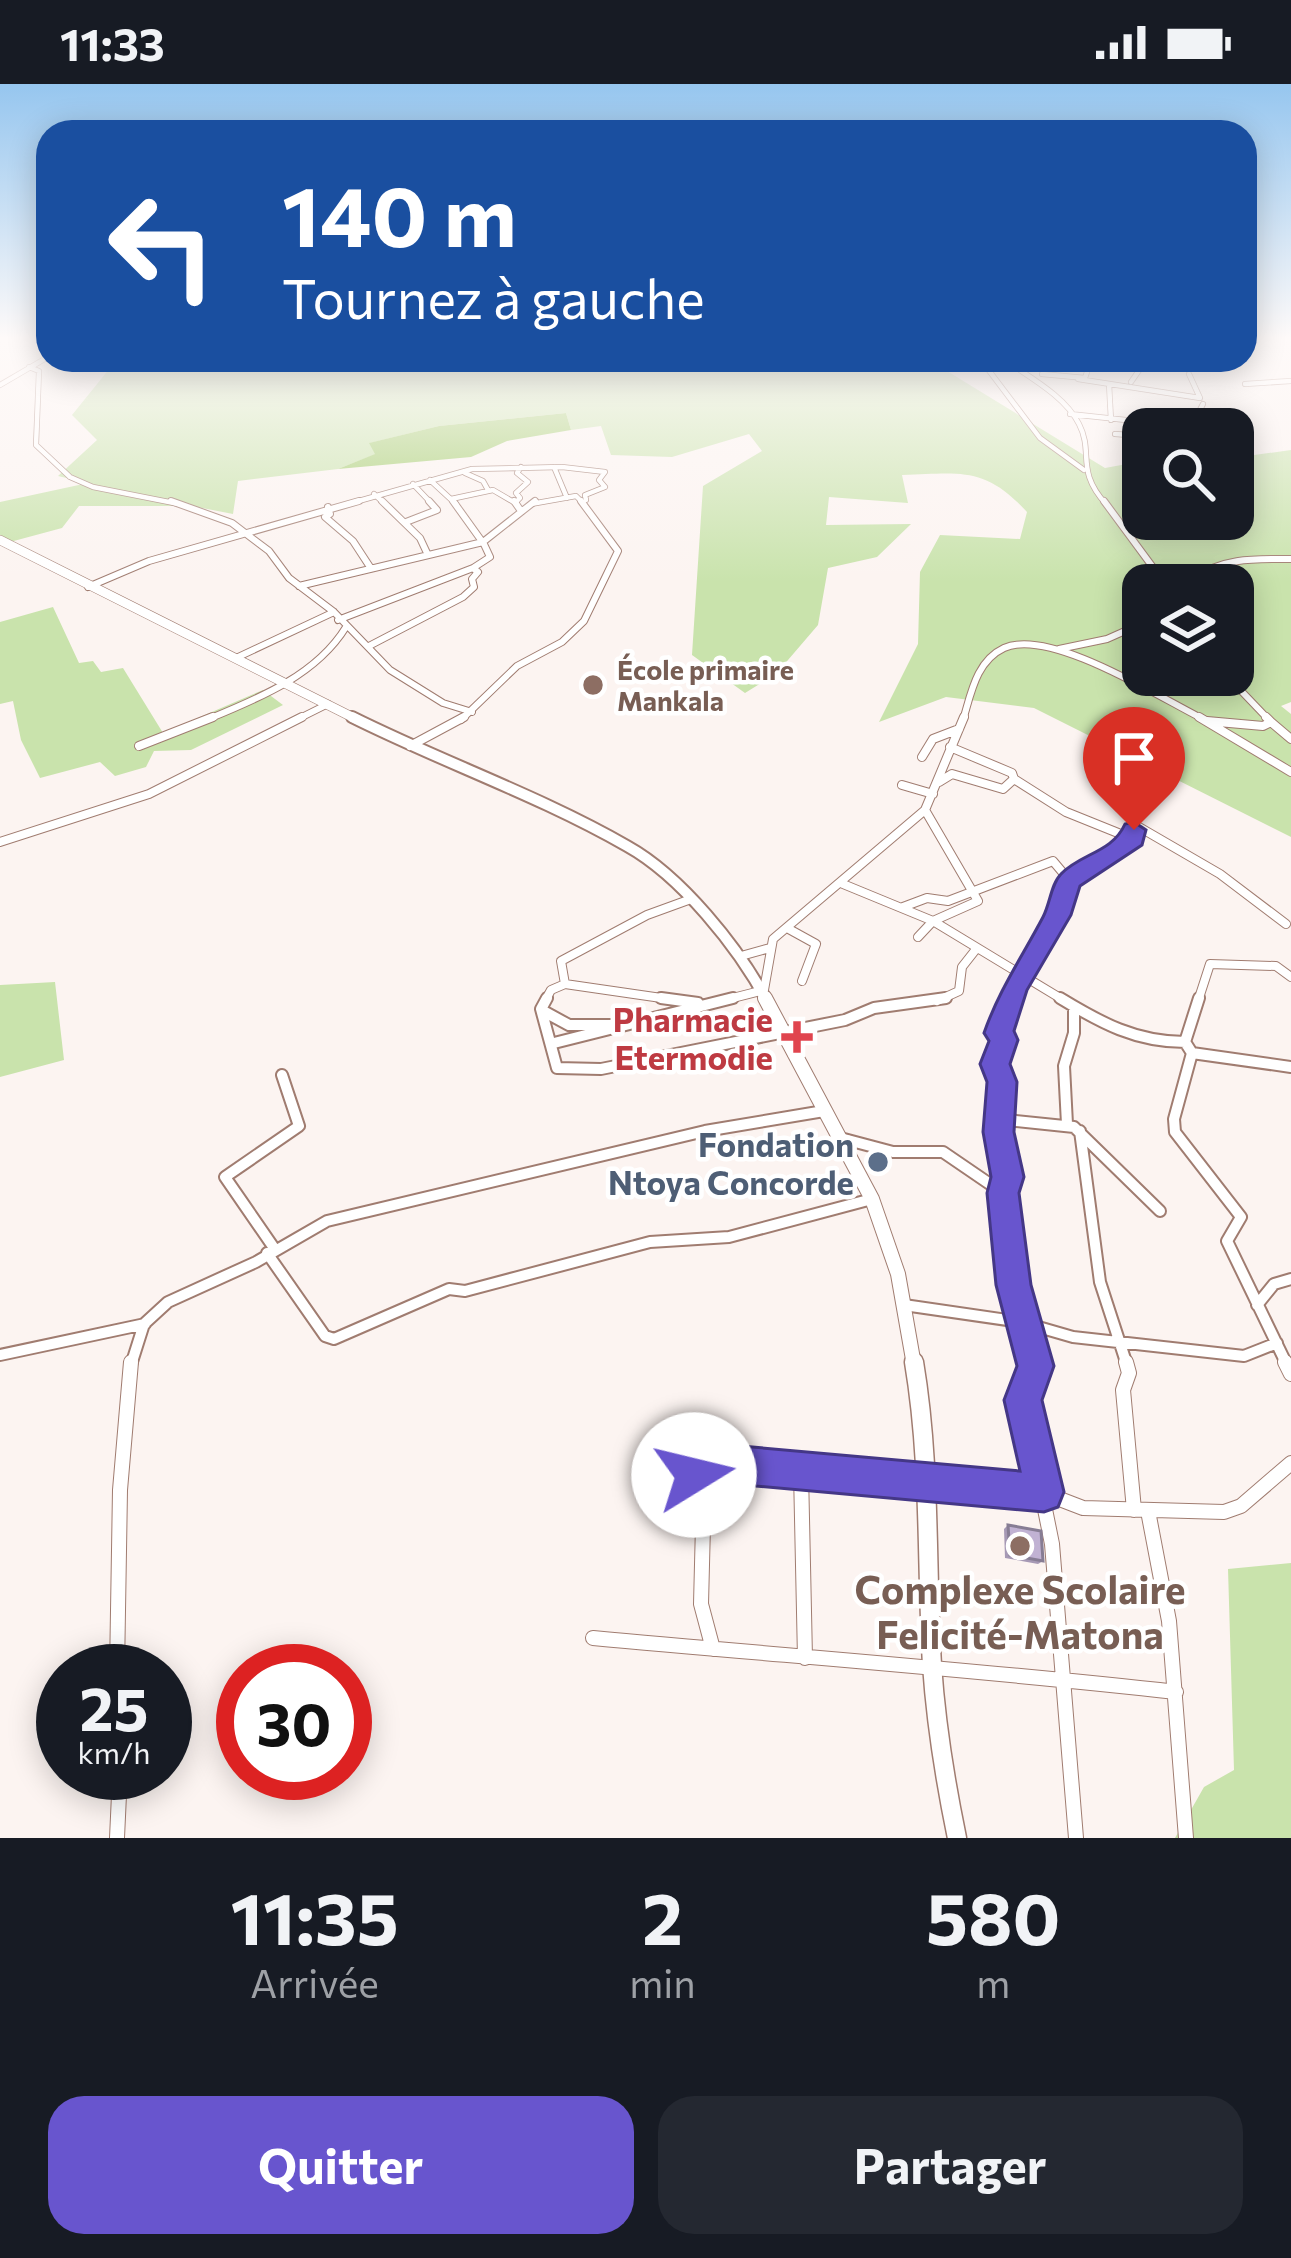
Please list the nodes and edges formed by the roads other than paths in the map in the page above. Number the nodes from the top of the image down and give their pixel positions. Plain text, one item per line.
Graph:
1 (35, 419) edge
2 (1025, 419) edge
3 (1073, 419) edge
4 (1103, 419) edge
5 (1111, 420) joint
6 (1122, 421) edge
7 (1114, 434) dead end
8 (1122, 435) edge
9 (520, 467) junction
10 (554, 467) junction
11 (1084, 470) junction
12 (460, 472) junction
13 (430, 480) junction
14 (413, 484) junction
15 (488, 490) junction
16 (374, 494) junction
17 (567, 498) junction
18 (451, 499) junction
19 (516, 502) junction
20 (584, 504) junction
21 (328, 507) junction
22 (521, 512) junction
23 (406, 522) junction
24 (246, 532) junction
25 (0, 540) edge
26 (482, 541) junction
27 (427, 553) junction
28 (1291, 559) edge
29 (1152, 564) edge
30 (1219, 564) edge
31 (370, 567) junction
32 (473, 568) junction
33 (299, 586) junction
34 (88, 587) junction
35 (339, 620) junction
36 (1122, 632) edge
37 (369, 646) junction
38 (1059, 650) junction
39 (236, 658) junction
40 (286, 681) junction
41 (1246, 696) edge
42 (328, 704) junction
43 (472, 712) junction
44 (1207, 721) junction
45 (1271, 722) junction
46 (961, 728) junction
47 (1291, 739) edge
48 (139, 746) dead end
49 (410, 746) junction
50 (950, 747) junction
51 (922, 757) dead end
52 (1291, 772) edge
53 (1014, 779) junction
54 (902, 785) dead end
55 (935, 789) junction
56 (925, 810) junction
57 (1133, 839) junction
58 (0, 842) edge
59 (1070, 880) junction
60 (843, 884) junction
61 (972, 890) junction
62 (691, 899) junction
63 (903, 907) junction
64 (933, 921) junction
65 (1286, 924) dead end
66 (787, 928) junction
67 (918, 937) dead end
68 (770, 948) junction
69 (977, 948) junction
70 (740, 956) junction
71 (1022, 975) junction
72 (1291, 977) edge
73 (802, 981) dead end
74 (566, 984) junction
75 (764, 990) junction
76 (709, 1004) junction
77 (1074, 1007) junction
78 (541, 1009) junction
79 (640, 1021) junction
80 (784, 1032) junction
81 (554, 1043) junction
82 (1188, 1048) junction
83 (1291, 1067) edge
84 (282, 1075) dead end
85 (1000, 1110) junction
86 (824, 1111) junction
87 (1074, 1127) junction
88 (844, 1139) junction
89 (1003, 1193) junction
90 (872, 1199) junction
91 (1160, 1211) dead end
92 (271, 1250) junction
93 (1291, 1279) edge
94 (904, 1305) junction
95 (1257, 1305) junction
96 (1022, 1322) junction
97 (145, 1324) junction
98 (1116, 1341) junction
99 (1277, 1343) junction
100 (0, 1355) edge
101 (1291, 1374) edge
102 (1291, 1463) edge
103 (801, 1472) junction
104 (928, 1483) junction
105 (1044, 1492) junction
106 (1141, 1511) junction
107 (593, 1638) dead end
108 (118, 1644) edge
109 (713, 1649) junction
110 (805, 1658) junction
111 (932, 1664) junction
112 (1067, 1683) junction
113 (1177, 1692) junction
114 (119, 1800) edge
115 (117, 1838) edge
116 (957, 1838) edge
117 (1076, 1838) edge
118 (1186, 1838) edge

1 - 24 street
2 - 11 street
3 - 11 street
4 - 5 street
5 - 6 street
7 - 8 street
9 - 10 street
9 - 12 street
9 - 19 street
10 - 17 street
10 - 20 street
11 - 29 street
12 - 13 street
12 - 15 street
13 - 14 street
13 - 18 street
14 - 16 street
14 - 23 street
15 - 18 street
15 - 19 street
16 - 21 street
16 - 23 street
17 - 20 street
17 - 22 street
18 - 26 street
19 - 22 street
20 - 43 street
21 - 24 street
21 - 31 street
22 - 26 street
23 - 27 street
24 - 33 street
24 - 34 street
25 - 34 street
26 - 27 street
26 - 32 street
27 - 31 street
28 - 30 street
31 - 33 street
32 - 35 street
32 - 37 street
33 - 35 street
34 - 39 street
35 - 37 street
35 - 39 street
35 - 40 street
36 - 38 street
37 - 43 street
38 - 44 street
38 - 46 street
39 - 40 street
40 - 42 street
40 - 48 street
41 - 45 street
42 - 49 street
42 - 58 street
43 - 49 street
44 - 45 street
44 - 52 street
45 - 47 street
46 - 50 street
46 - 51 street
49 - 62 street
50 - 53 street
50 - 55 street
53 - 55 street
53 - 57 street
54 - 55 street
55 - 56 street
56 - 60 street
56 - 61 street
57 - 59 street
57 - 65 street
59 - 61 street
59 - 71 street
60 - 63 street
60 - 66 street
61 - 63 street
61 - 64 street
62 - 70 street
62 - 74 street
63 - 64 street
64 - 67 street
64 - 69 street
66 - 68 street
66 - 73 street
68 - 70 street
68 - 75 street
69 - 71 street
69 - 80 street
70 - 75 street
71 - 77 street
71 - 85 street
72 - 82 street
74 - 76 street
74 - 78 street
75 - 76 street
75 - 80 street
76 - 79 street
77 - 82 street
77 - 87 street
78 - 79 street
78 - 81 street
79 - 81 street
80 - 81 street
80 - 86 street
82 - 83 street
82 - 95 street
84 - 92 street
85 - 87 street
85 - 89 street
86 - 88 street
86 - 92 street
87 - 91 street
87 - 98 street
88 - 89 street
88 - 90 street
89 - 96 street
90 - 92 street
90 - 94 street
92 - 97 street
93 - 95 street
94 - 96 street
94 - 104 street
95 - 99 street
96 - 98 street
96 - 105 street
97 - 100 street
97 - 108 street
98 - 99 street
98 - 106 street
99 - 101 street
102 - 106 street
103 - 104 street
103 - 109 street
103 - 110 street
104 - 105 street
104 - 111 street
105 - 106 street
105 - 112 street
106 - 113 street
107 - 109 street
109 - 110 street
110 - 111 street
111 - 112 street
111 - 116 street
112 - 113 street
112 - 117 street
113 - 118 street
114 - 115 street

